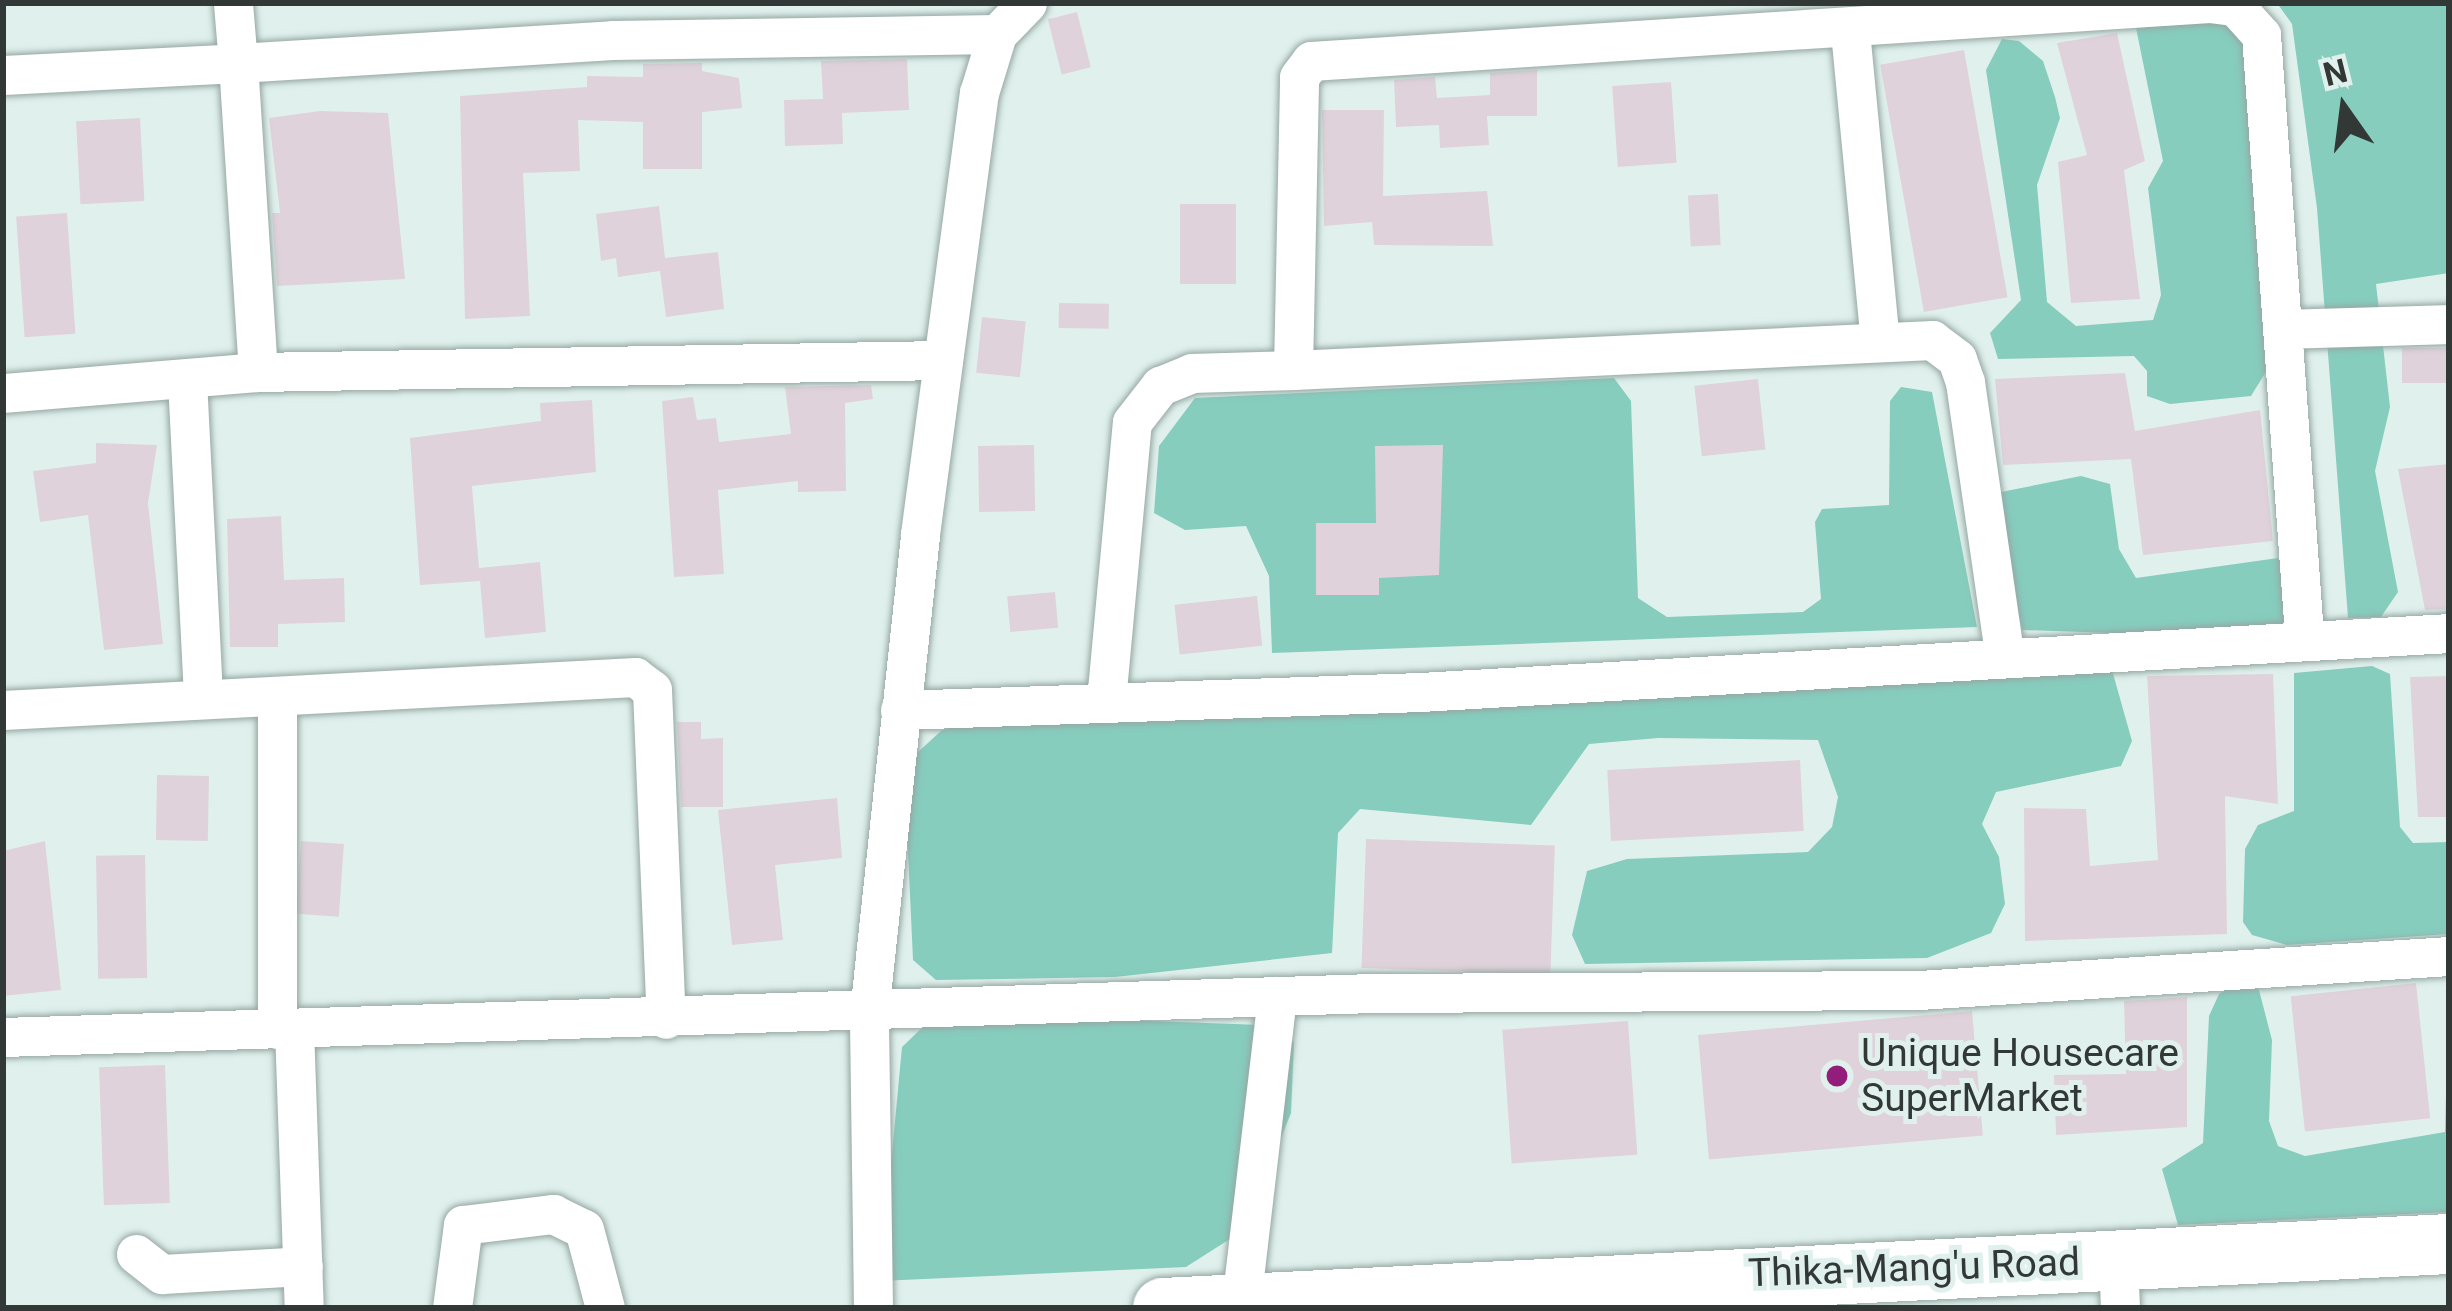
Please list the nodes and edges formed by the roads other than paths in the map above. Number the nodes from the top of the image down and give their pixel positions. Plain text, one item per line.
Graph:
1 (233, 3) edge
2 (1027, 3) edge
3 (1850, 31) junction
4 (997, 34) junction
5 (238, 63) junction
6 (3, 75) edge
7 (2449, 324) edge
8 (2284, 329) junction
9 (1880, 340) junction
10 (943, 360) junction
11 (1293, 370) junction
12 (258, 372) junction
13 (187, 380) junction
14 (3, 393) edge
15 (2449, 633) edge
16 (2304, 635) junction
17 (2004, 652) junction
18 (277, 696) junction
19 (203, 699) junction
20 (1106, 701) junction
21 (3, 710) edge
22 (900, 710) junction
23 (2449, 956) edge
24 (1277, 996) junction
25 (869, 1013) junction
26 (666, 1018) junction
27 (286, 1029) junction
28 (3, 1037) edge
29 (2449, 1244) edge
30 (136, 1254) dead end
31 (303, 1266) junction
32 (2119, 1284) edge
33 (1997, 1287) edge
34 (1815, 1290) edge
35 (1721, 1292) edge
36 (1339, 1302) edge
37 (1241, 1303) junction
38 (304, 1308) edge
39 (452, 1308) edge
40 (605, 1308) edge
41 (873, 1308) edge
42 (1163, 1308) edge

1 - 5 street
2 - 4 street
3 - 8 street
3 - 9 street
3 - 11 street
4 - 5 street
4 - 10 street
5 - 6 street
5 - 12 street
7 - 8 street
8 - 16 street
9 - 11 street
9 - 17 street
10 - 12 street
10 - 22 street
11 - 20 street
12 - 13 street
13 - 14 street
13 - 19 street
15 - 16 street
16 - 17 street
17 - 20 street
18 - 19 street
18 - 26 street
18 - 27 street
19 - 21 street
20 - 22 street
22 - 25 street
23 - 24 street
24 - 25 street
24 - 37 street
25 - 26 street
25 - 41 street
26 - 27 street
27 - 28 street
27 - 31 street
29 - 32 highway, Thika-Mang'u Road
30 - 31 street
31 - 38 street
32 - 33 highway, Thika-Mang'u Road
33 - 34 highway, Thika-Mang'u Road
34 - 35 highway, Thika-Mang'u Road
35 - 36 highway, Thika-Mang'u Road
36 - 37 highway, Thika-Mang'u Road
37 - 42 highway, Thika-Mang'u Road
39 - 40 street

